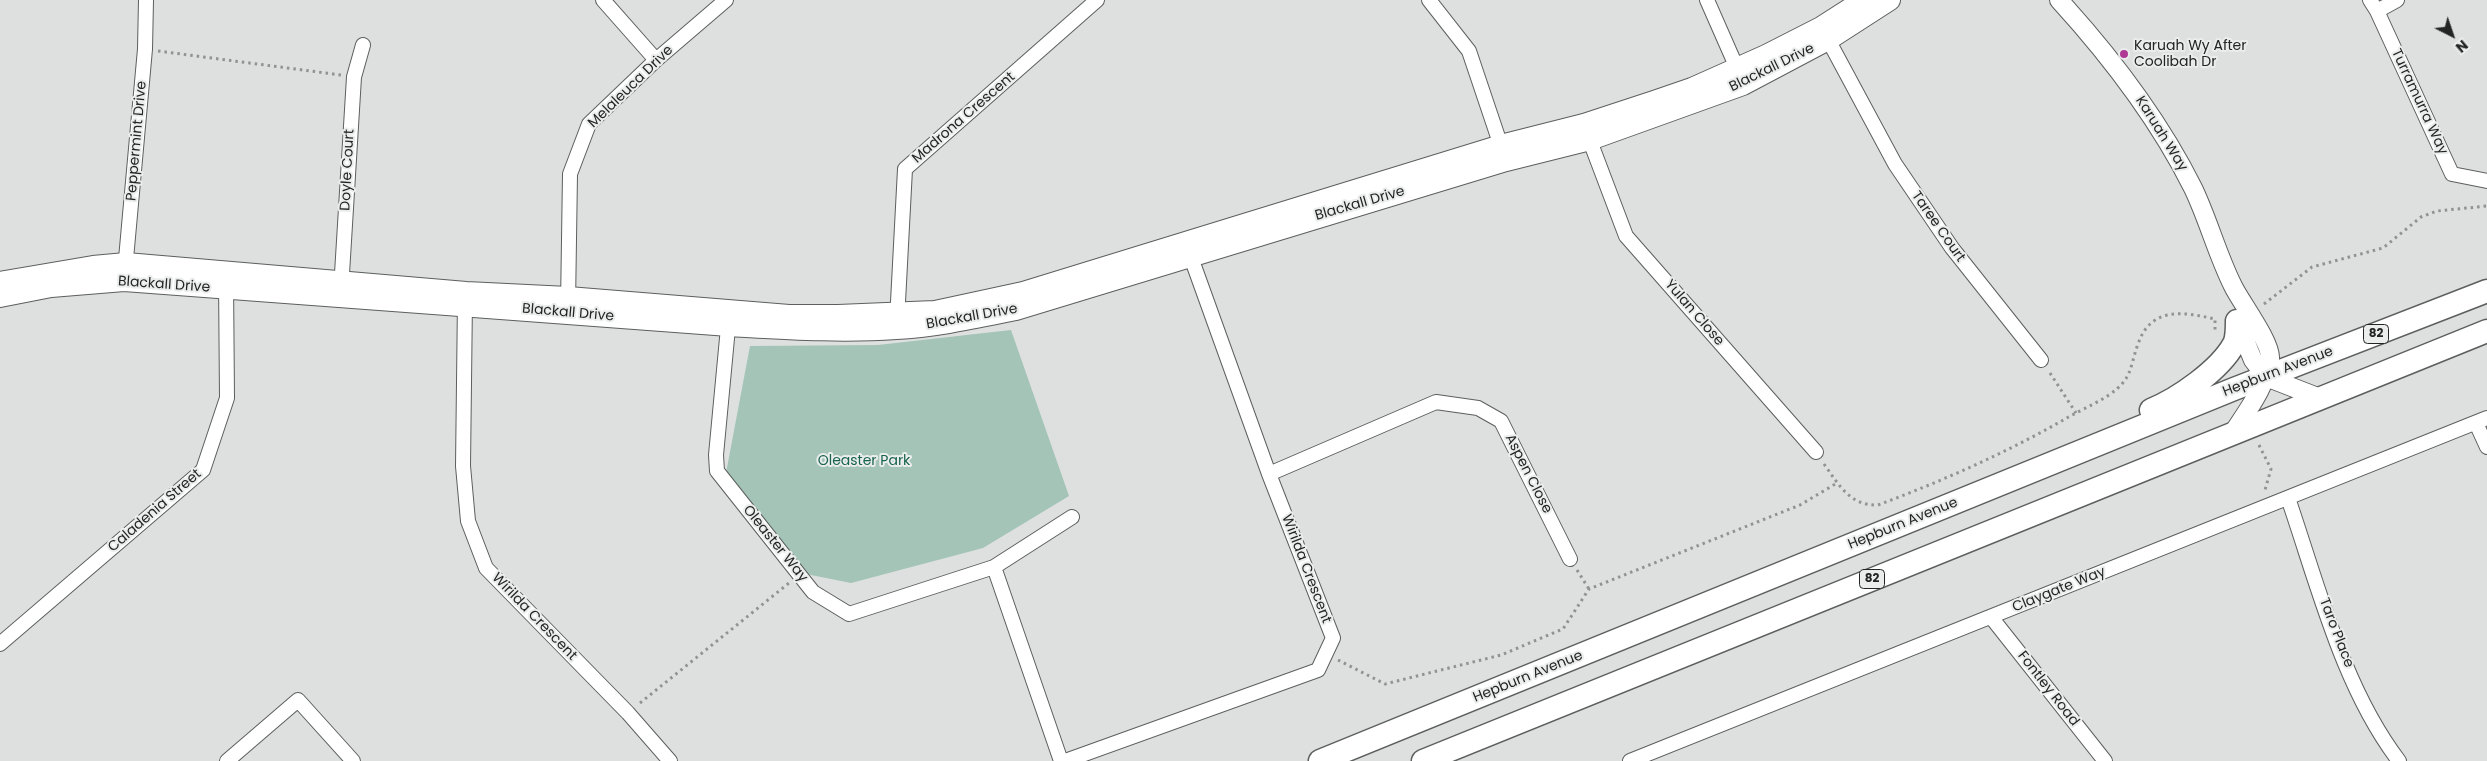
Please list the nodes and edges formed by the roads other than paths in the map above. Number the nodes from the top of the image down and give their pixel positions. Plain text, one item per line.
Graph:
1 (146, 0) edge
2 (604, 0) edge
3 (726, 0) edge
4 (1098, 0) edge
5 (1429, 0) edge
6 (1707, 0) edge
7 (1863, 0) edge
8 (1890, 0) edge
9 (2059, 0) edge
10 (2396, 0) edge
11 (2373, 6) edge
12 (1825, 33) junction
13 (363, 45) dead end
14 (656, 60) junction
15 (1740, 76) junction
16 (1587, 132) junction
17 (1504, 153) junction
18 (2487, 181) edge
19 (1188, 249) junction
20 (125, 272) junction
21 (226, 281) junction
22 (0, 282) edge
23 (2233, 286) junction
24 (341, 288) junction
25 (2487, 291) edge
26 (0, 297) edge
27 (465, 299) junction
28 (568, 305) junction
29 (729, 319) junction
30 (897, 321) junction
31 (2237, 321) junction
32 (2487, 332) edge
33 (2041, 360) road end
34 (2266, 377) junction
35 (2320, 398) junction
36 (2482, 420) edge
37 (2233, 433) junction
38 (2487, 447) edge
39 (1816, 452) road end
40 (2055, 462) junction
41 (1269, 474) junction
42 (2288, 498) junction
43 (1072, 517) dead end
44 (1570, 559) road end
45 (994, 567) junction
46 (1991, 617) junction
47 (0, 644) edge
48 (227, 761) edge
49 (353, 761) edge
50 (670, 761) edge
51 (1061, 761) edge
52 (1065, 761) edge
53 (1320, 761) edge
54 (1423, 761) edge
55 (1630, 761) edge
56 (2105, 761) edge
57 (2400, 761) edge

1 - 20 street, Peppermint Drive
2 - 14 street
3 - 14 street, Melaleuca Drive
4 - 30 street, Madrona Crescent
5 - 17 street
6 - 15 street
7 - 12 main road, Blackall Drive
8 - 12 main road, Blackall Drive
9 - 23 street, Karuah Way
10 - 11 street
11 - 18 street, Turramurra Way
12 - 15 main road, Blackall Drive
12 - 33 street, Taree Court
13 - 24 street, Doyle Court
14 - 28 street, Melaleuca Drive
15 - 16 main road, Blackall Drive
16 - 17 main road, Blackall Drive
16 - 39 street, Yulan Close
17 - 19 main road, Blackall Drive
19 - 30 main road, Blackall Drive
19 - 41 street, Wirilda Crescent
20 - 21 main road, Blackall Drive
20 - 22 main road, Blackall Drive
20 - 26 main road, Blackall Drive
21 - 24 main road, Blackall Drive
21 - 47 street, Caladenia Street
23 - 31 street, Karuah Way
23 - 34 street, Karuah Way
24 - 27 main road, Blackall Drive
25 - 34 main road, Hepburn Avenue / 82
27 - 28 main road, Blackall Drive
27 - 50 street, Wirilda Crescent
28 - 29 main road, Blackall Drive
29 - 30 main road, Blackall Drive
29 - 45 street, Oleaster Way
31 - 34 street, Karuah Way
31 - 40 main road
32 - 35 main road, 82
34 - 35 street
34 - 37 street, Karuah Way
34 - 40 main road, Hepburn Avenue / 82
35 - 37 main road, 82
36 - 38 street
36 - 42 street, Claygate Way
37 - 54 main road, 82
40 - 53 main road, Hepburn Avenue / 82
41 - 44 street, Aspen Close
41 - 52 street, Wirilda Crescent
42 - 46 street, Claygate Way
42 - 57 street, Taro Place
43 - 45 street, Oleaster Way
45 - 51 street
46 - 55 street, Claygate Way
46 - 56 street, Fontley Road
48 - 49 street

